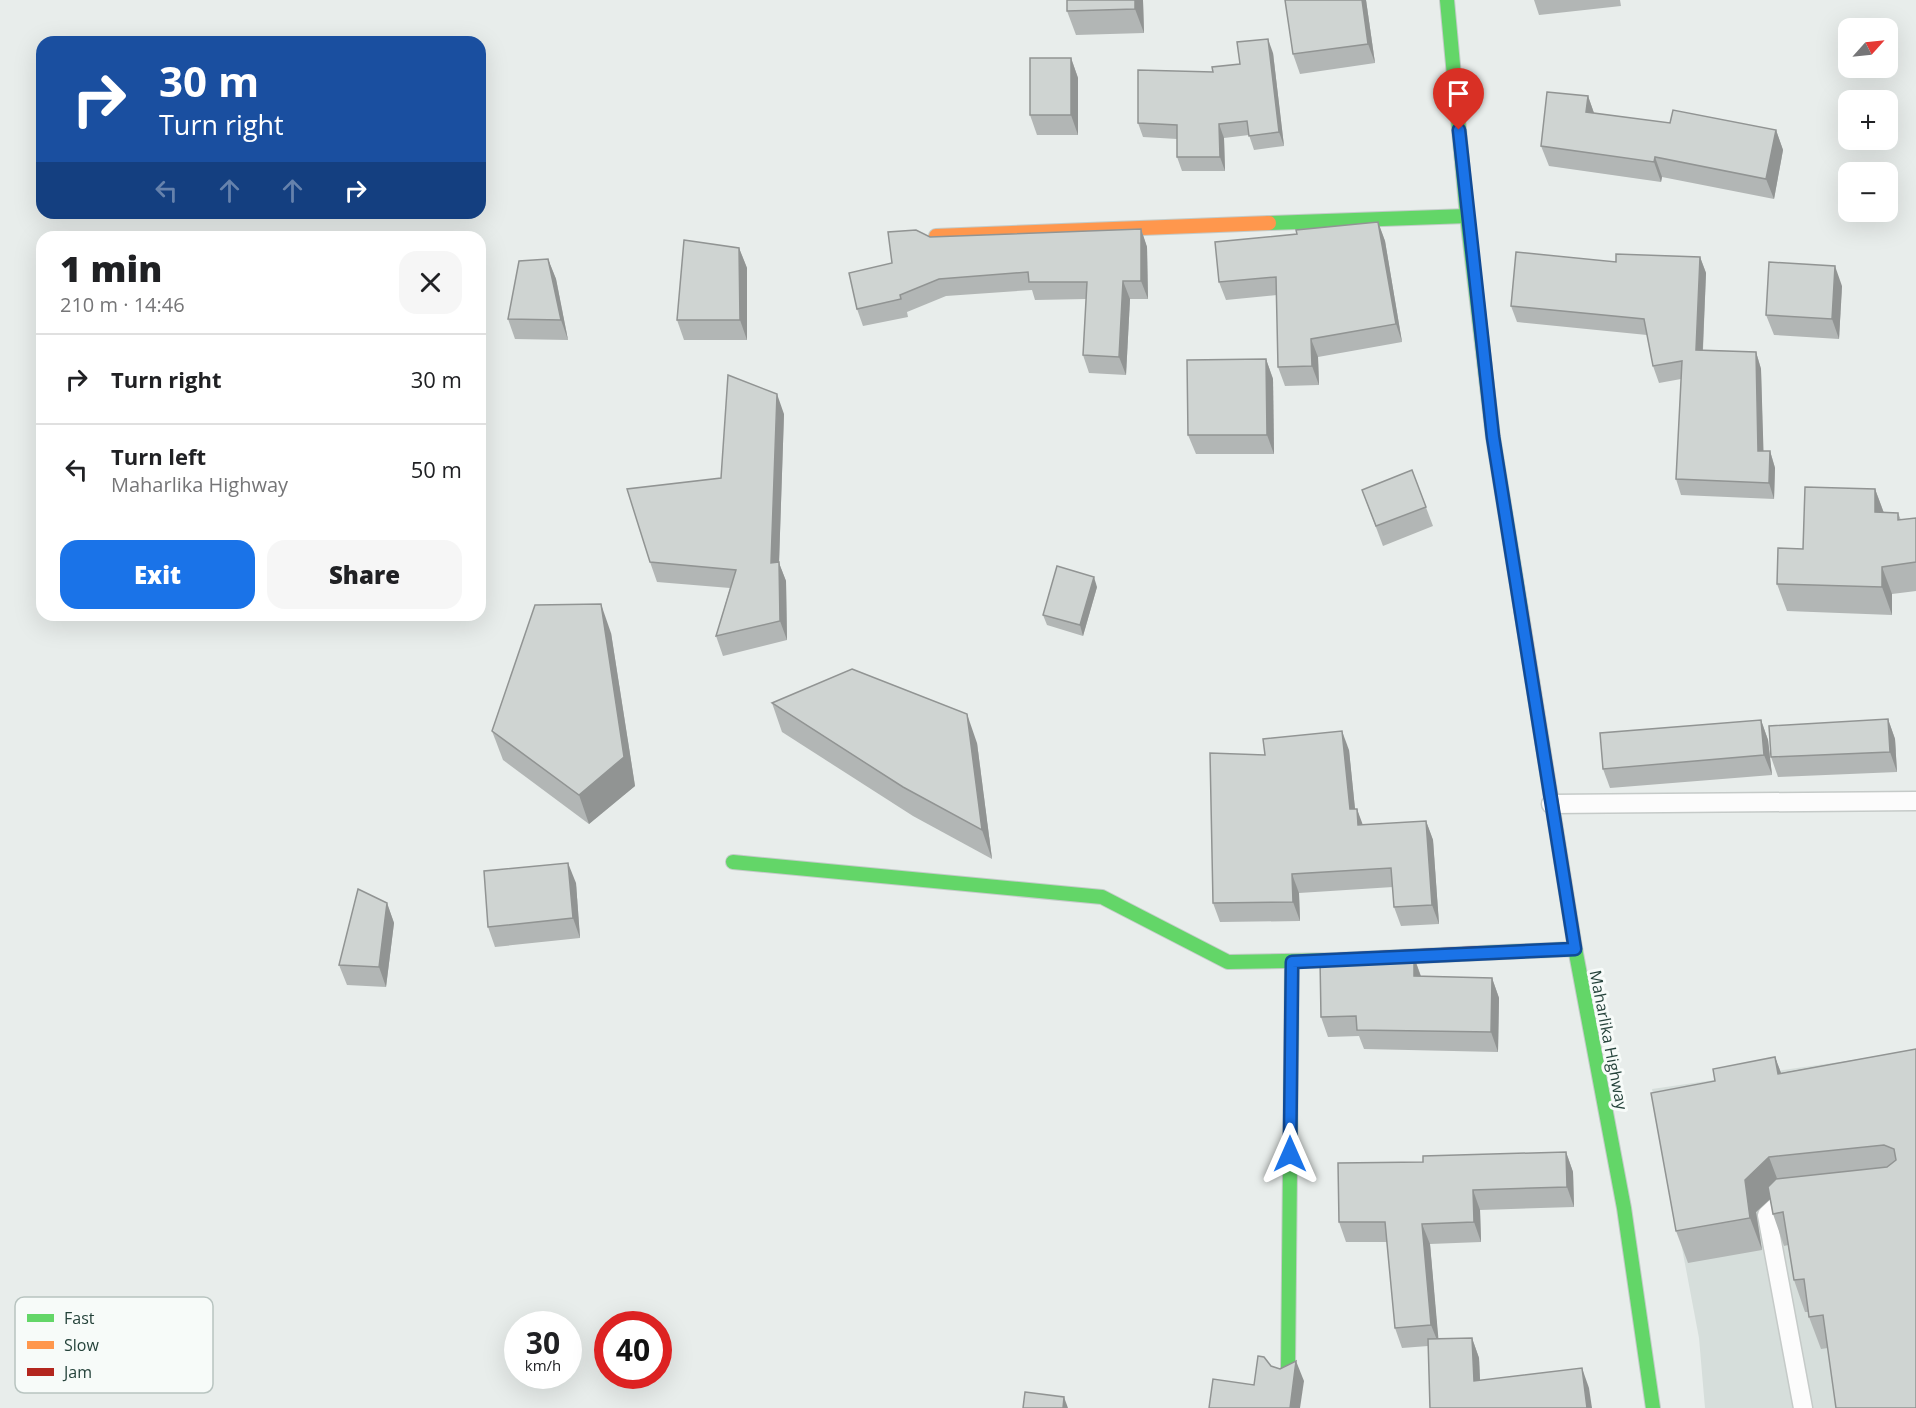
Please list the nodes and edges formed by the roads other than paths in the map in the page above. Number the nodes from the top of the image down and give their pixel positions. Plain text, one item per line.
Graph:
1 (1447, 0) edge
2 (1467, 216) junction
3 (936, 236) edge
4 (1916, 801) edge
5 (1551, 804) junction
6 (733, 862) dead end
7 (1575, 949) junction
8 (1292, 962) junction
9 (1806, 1197) edge
10 (1288, 1370) edge
11 (1653, 1408) edge
12 (1803, 1408) edge

1 - 2 main road, Maharlika Highway
2 - 3 main road
2 - 5 main road, Maharlika Highway
4 - 5 lane
5 - 7 main road, Maharlika Highway
6 - 8 main road
7 - 8 main road
7 - 11 main road, Maharlika Highway
8 - 10 main road
9 - 12 lane

